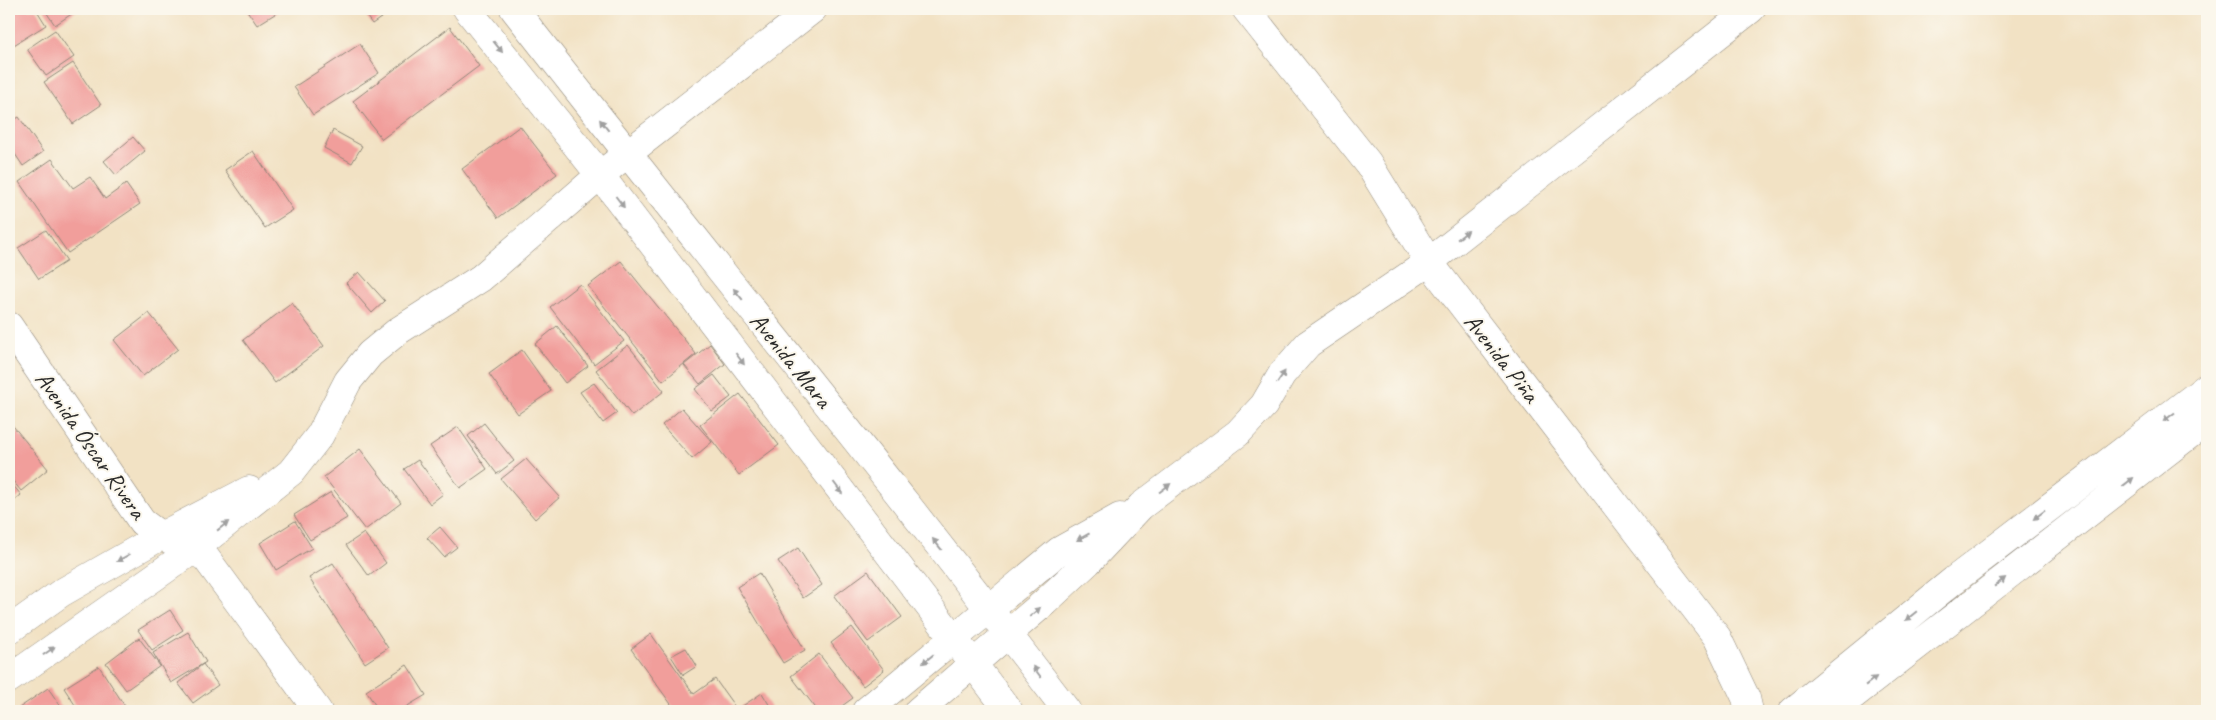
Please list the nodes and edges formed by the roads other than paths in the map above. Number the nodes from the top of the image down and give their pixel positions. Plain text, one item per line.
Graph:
1 (467, 9) edge
2 (514, 9) edge
3 (812, 9) edge
4 (1246, 9) edge
5 (1751, 9) edge
6 (627, 155) junction
7 (600, 175) junction
8 (1429, 262) junction
9 (9, 326) edge
10 (2207, 387) edge
11 (2207, 421) edge
12 (292, 472) junction
13 (1141, 506) junction
14 (161, 536) junction
15 (193, 550) junction
16 (988, 608) junction
17 (9, 630) edge
18 (1008, 634) junction
19 (952, 638) junction
20 (973, 664) junction
21 (9, 679) edge
22 (1841, 701) edge
23 (318, 711) edge
24 (866, 711) edge
25 (918, 711) edge
26 (1009, 711) edge
27 (1066, 711) edge
28 (1749, 711) edge
29 (1793, 711) edge

1 -> 7 street, Avenida Mara
6 -> 2 street, Avenida Mara
3 - 6 street
4 - 8 street, Avenida Piña
8 -> 5 street
6 - 7 street
16 -> 6 street, Avenida Mara
7 - 12 street
7 -> 19 street, Avenida Mara
13 -> 8 street
8 - 28 street, Avenida Piña
9 - 14 street, Avenida Óscar Rivera
10 -> 22 street
22 -> 11 street
12 - 14 street
15 -> 12 street
13 -> 16 street
18 -> 13 street
14 - 15 street, Avenida Óscar Rivera
14 -> 17 street
21 -> 15 street
15 - 23 street, Avenida Óscar Rivera
16 - 18 street, Avenida Mara
16 - 19 street
18 - 20 street
27 -> 18 street, Avenida Mara
19 - 20 street, Avenida Mara
19 -> 24 street
20 - 25 street
20 - 26 street, Avenida Mara
22 - 29 street

